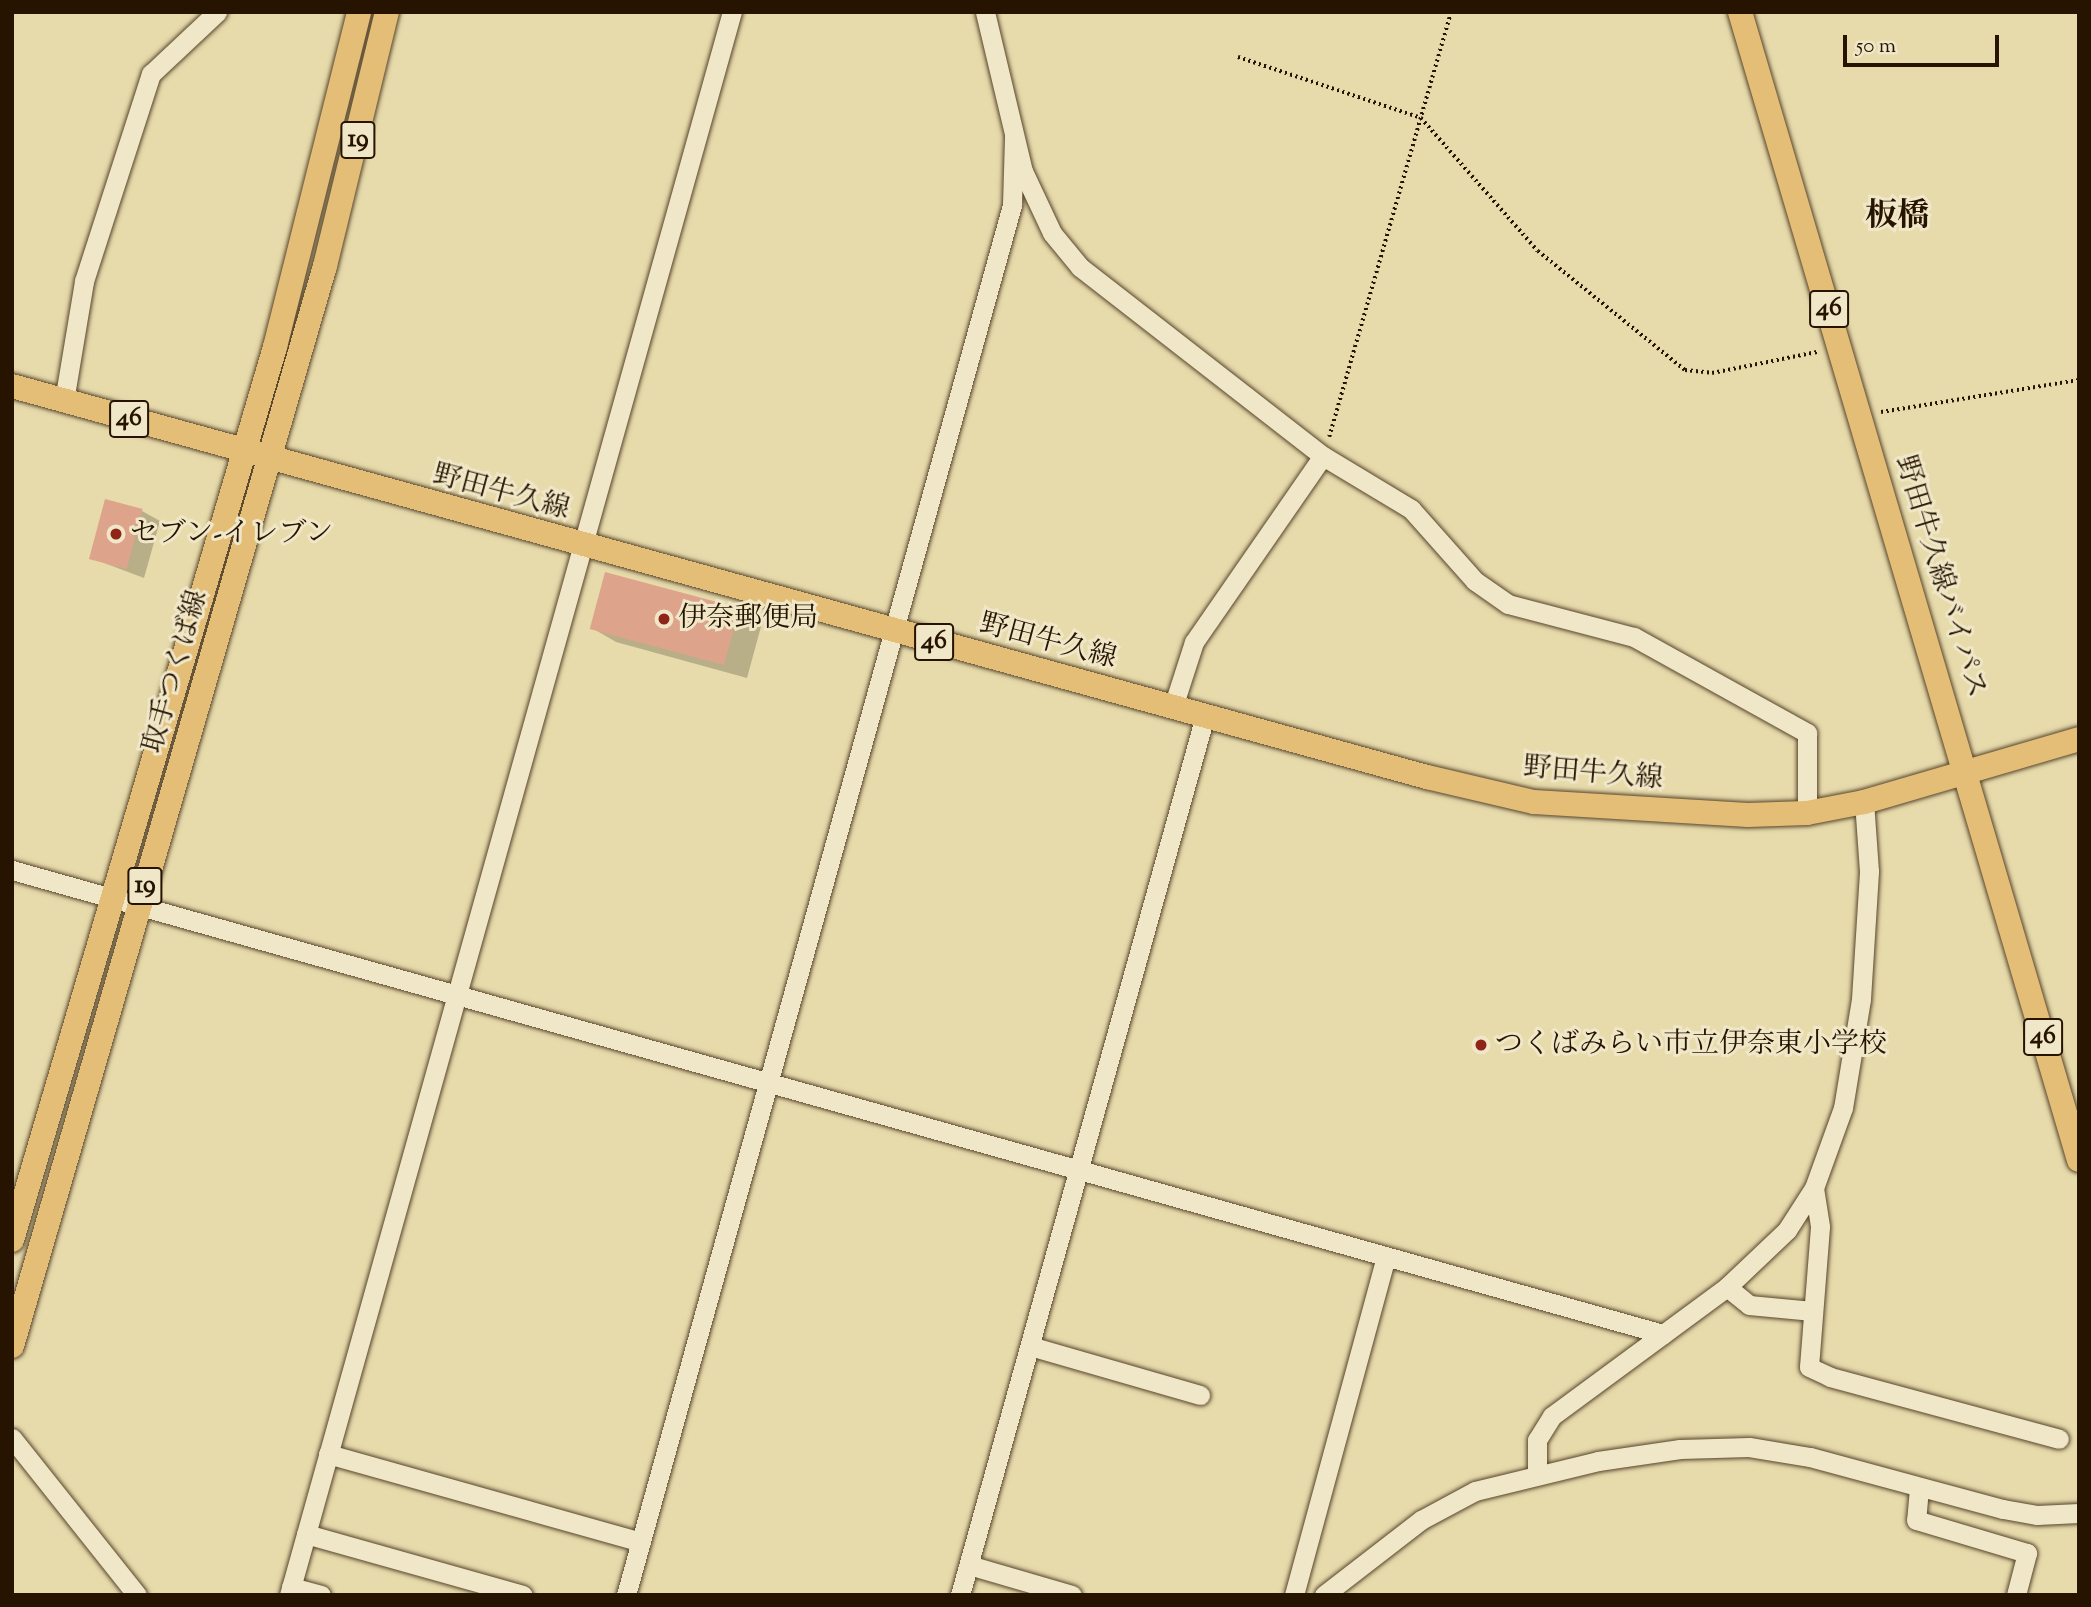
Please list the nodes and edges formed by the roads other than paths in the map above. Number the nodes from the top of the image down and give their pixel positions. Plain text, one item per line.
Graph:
1 (217, 12) edge
2 (359, 12) edge
3 (387, 12) edge
4 (732, 12) edge
5 (985, 12) edge
6 (1740, 12) edge
7 (1014, 136) junction
8 (12, 386) edge
9 (64, 401) junction
10 (257, 455) junction
11 (1323, 456) junction
12 (583, 546) junction
13 (895, 632) junction
14 (1173, 707) junction
15 (1205, 716) junction
16 (2079, 739) edge
17 (1966, 772) junction
18 (1864, 802) junction
19 (1807, 813) junction
20 (12, 870) edge
21 (113, 898) junction
22 (139, 906) junction
23 (457, 994) junction
24 (769, 1081) junction
25 (2079, 1160) edge
26 (1079, 1170) junction
27 (1814, 1188) junction
28 (12, 1240) edge
29 (1386, 1257) junction
30 (1727, 1287) junction
31 (1814, 1311) junction
32 (1663, 1334) junction
33 (12, 1346) edge
34 (1030, 1346) junction
35 (1200, 1395) dead end
36 (12, 1438) edge
37 (2059, 1439) dead end
38 (328, 1454) junction
39 (1537, 1474) junction
40 (1919, 1488) junction
41 (2079, 1513) edge
42 (306, 1534) junction
43 (641, 1542) junction
44 (969, 1565) junction
45 (1350, 1574) junction
46 (290, 1591) edge
47 (137, 1595) edge
48 (321, 1595) edge
49 (523, 1595) edge
50 (626, 1595) edge
51 (960, 1595) edge
52 (1072, 1595) edge
53 (1294, 1595) edge
54 (1324, 1595) edge
55 (1345, 1595) edge
56 (2016, 1595) edge

1 - 9 street
2 - 10 main road, 取手つくば線 / 19
3 - 10 main road, 取手つくば線 / 19
4 - 12 street
5 - 7 street
6 - 17 main road, 野田牛久線バイパス / 46
7 - 11 street
7 - 13 street
8 - 9 main road, 野田牛久線 / 46
9 - 10 main road, 野田牛久線 / 46
10 - 12 main road, 野田牛久線 / 46
10 - 21 main road, 取手つくば線 / 19
10 - 22 main road, 取手つくば線 / 19
11 - 14 street
11 - 19 street
12 - 13 main road, 野田牛久線 / 46
12 - 23 street
13 - 14 main road, 野田牛久線 / 46
13 - 24 street
14 - 15 main road, 野田牛久線 / 46
15 - 19 main road, 野田牛久線 / 46
15 - 26 street
16 - 17 main road, 野田牛久線 / 46
17 - 18 main road, 野田牛久線 / 46
17 - 25 main road, 野田牛久線バイパス / 46
18 - 19 main road, 野田牛久線 / 46
18 - 27 street
20 - 21 street
21 - 22 street
21 - 28 main road, 取手つくば線 / 19
22 - 23 street
22 - 33 main road, 取手つくば線 / 19
23 - 24 street
23 - 38 street
24 - 26 street
24 - 43 street
26 - 29 street
26 - 34 street
27 - 30 street
27 - 31 street
29 - 32 street
29 - 53 street
30 - 31 street
30 - 32 street
31 - 37 street
32 - 39 street
34 - 35 street
34 - 44 street
36 - 47 street
38 - 42 street
38 - 43 street
39 - 40 street
39 - 45 street
40 - 41 street
40 - 56 street
42 - 46 street
42 - 49 street
43 - 50 street
44 - 51 street
44 - 52 street
45 - 54 street
45 - 55 street
46 - 48 street

